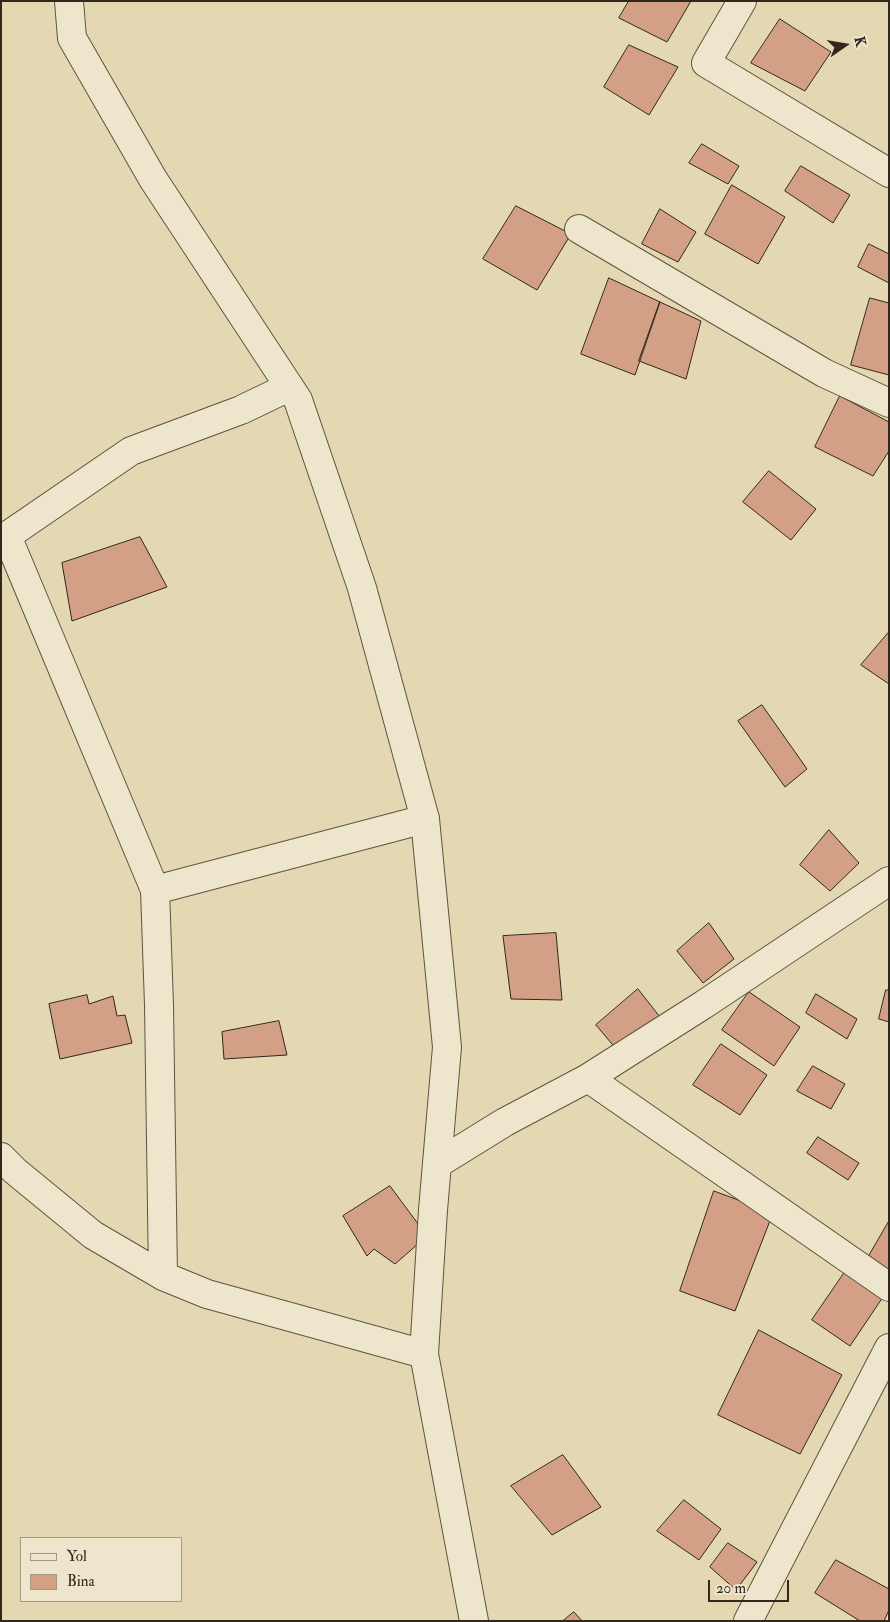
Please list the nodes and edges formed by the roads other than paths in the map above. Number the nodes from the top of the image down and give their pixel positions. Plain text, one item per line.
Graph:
1 (69, 1) edge
2 (742, 1) edge
3 (889, 173) edge
4 (579, 229) dead end
5 (289, 387) junction
6 (889, 403) edge
7 (4, 537) edge
8 (425, 819) junction
9 (889, 881) edge
10 (155, 890) junction
11 (588, 1078) junction
12 (1, 1157) edge
13 (437, 1164) junction
14 (163, 1276) junction
15 (889, 1287) edge
16 (889, 1348) edge
17 (424, 1354) junction
18 (474, 1621) edge
19 (748, 1621) edge

1 - 5 street
2 - 3 street
4 - 6 street
5 - 7 street
5 - 8 street
7 - 10 street
8 - 10 street
8 - 13 street
9 - 11 street
10 - 14 street
11 - 13 street
11 - 15 street
12 - 14 street
13 - 17 street
14 - 17 street
16 - 19 street
17 - 18 street

